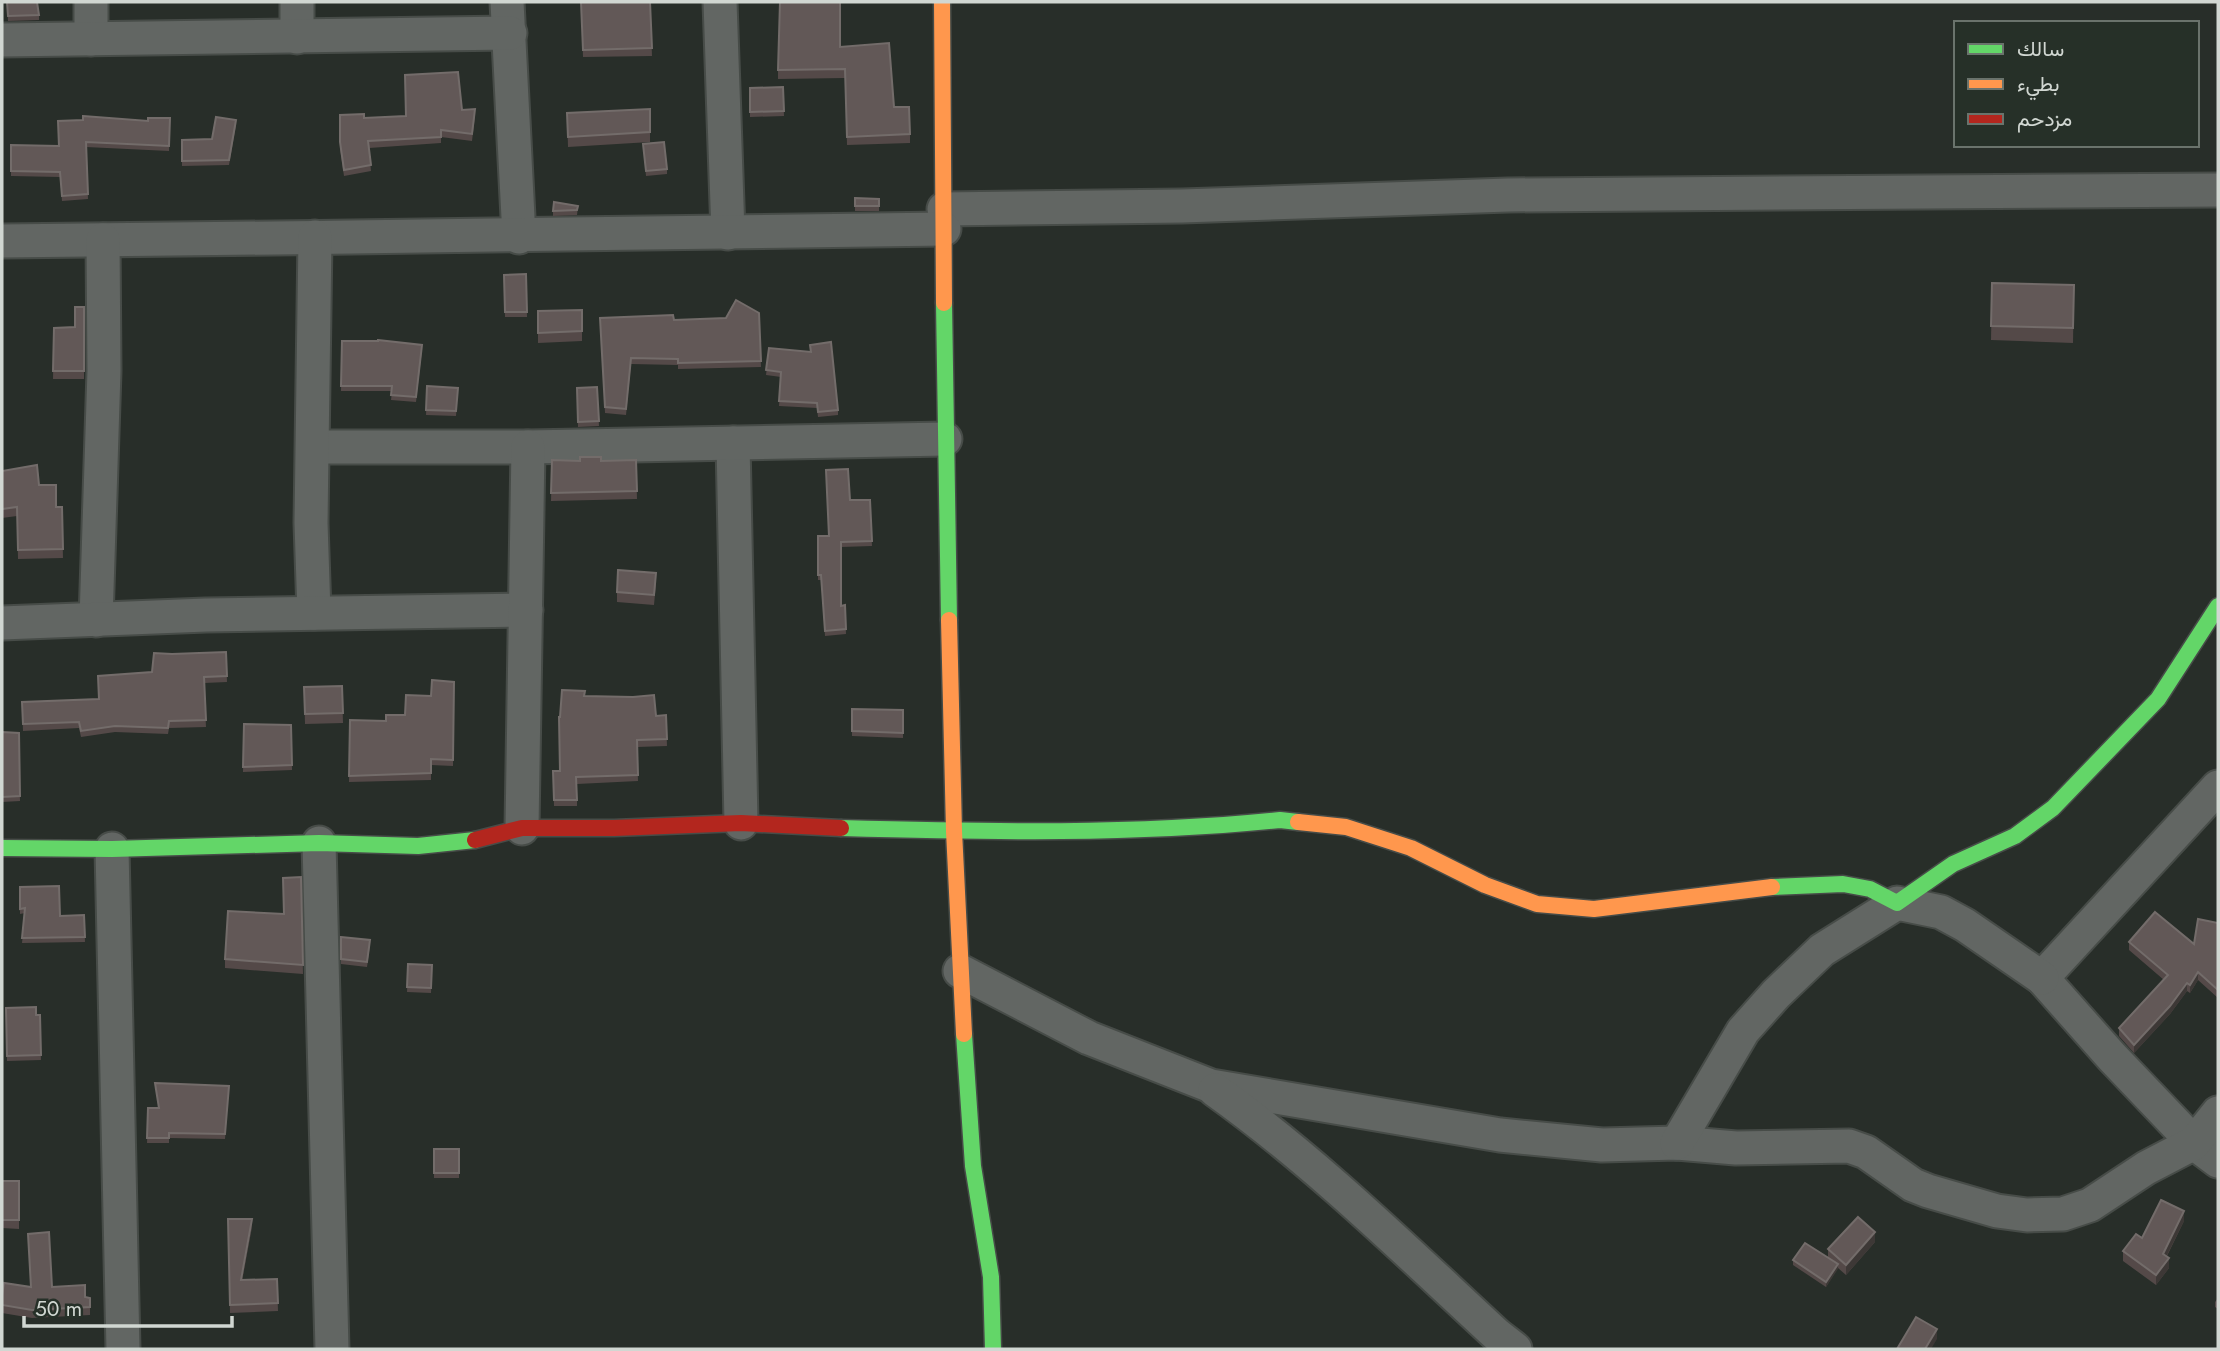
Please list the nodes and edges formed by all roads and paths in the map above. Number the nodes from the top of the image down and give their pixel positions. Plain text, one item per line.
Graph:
1 (90, 2) edge
2 (297, 2) edge
3 (720, 2) edge
4 (942, 2) edge
5 (508, 18) edge
6 (297, 37) junction
7 (91, 38) junction
8 (2, 40) edge
9 (2218, 190) edge
10 (944, 219) junction
11 (727, 233) junction
12 (315, 237) junction
13 (519, 237) junction
14 (103, 240) junction
15 (2, 241) edge
16 (945, 439) junction
17 (733, 443) junction
18 (313, 447) junction
19 (528, 447) junction
20 (2218, 606) edge
21 (526, 610) junction
22 (314, 613) junction
23 (96, 620) junction
24 (2, 623) edge
25 (2218, 787) edge
26 (741, 823) junction
27 (522, 828) junction
28 (954, 831) junction
29 (319, 844) junction
30 (2, 848) edge
31 (112, 849) junction
32 (1897, 902) junction
33 (960, 971) junction
34 (2042, 978) junction
35 (1211, 1086) junction
36 (2218, 1113) edge
37 (1676, 1143) junction
38 (2206, 1152) edge
39 (123, 1349) edge
40 (332, 1349) edge
41 (993, 1349) edge
42 (1515, 1349) edge

1 - 7 street
2 - 6 street
3 - 11 street
4 - 10 street
5 - 6 street
5 - 13 street
6 - 7 street
7 - 8 street
9 - 10 street
10 - 11 street
10 - 16 street
11 - 13 street
12 - 13 street
12 - 14 street
12 - 18 street
14 - 15 street
14 - 23 street
16 - 17 street
16 - 28 street
17 - 19 street
17 - 26 street
18 - 19 street
18 - 22 street
19 - 21 street
20 - 32 street
21 - 22 street
21 - 27 street
22 - 23 street
23 - 24 street
25 - 34 street
26 - 27 street
26 - 28 street
27 - 29 street
28 - 32 street
28 - 33 street
29 - 31 street
29 - 40 street
30 - 31 street
31 - 39 street
32 - 34 street
32 - 37 street
33 - 35 street
33 - 41 street
34 - 38 street
35 - 37 street
35 - 42 street
36 - 38 street
37 - 38 street

